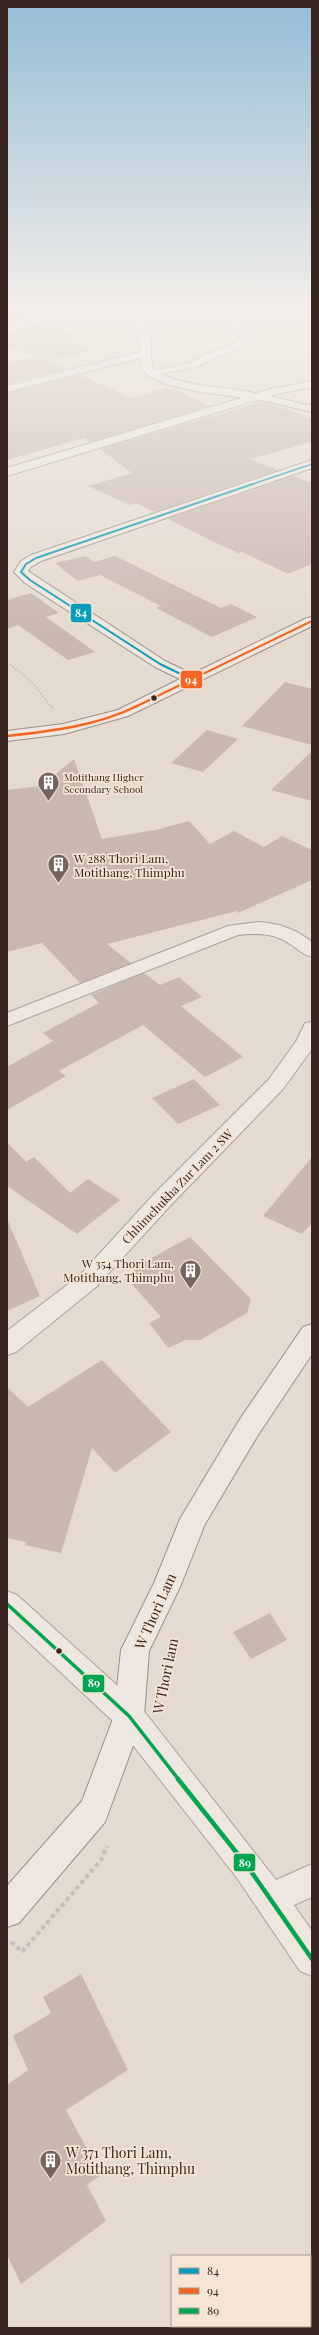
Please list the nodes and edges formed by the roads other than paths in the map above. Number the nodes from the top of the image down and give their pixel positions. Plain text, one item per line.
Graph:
1 (193, 417) edge
2 (312, 464) edge
3 (7, 472) edge
4 (312, 621) edge
5 (191, 679) junction
6 (7, 736) edge
7 (312, 951) edge
8 (7, 1020) edge
9 (312, 1028) edge
10 (312, 1334) edge
11 (7, 1345) edge
12 (7, 1604) edge
13 (129, 1716) junction
14 (312, 1880) edge
15 (270, 1899) junction
16 (7, 1911) edge
17 (312, 1959) edge

1 - 3 street
2 - 5 street
4 - 5 street
5 - 6 street
7 - 8 street
9 - 11 street, Chhimchukha Zur Lam 2 SW
10 - 13 street, W Thori Lam
12 - 13 street
13 - 15 street
13 - 16 street, W Thori Lam
14 - 15 street
15 - 17 street

